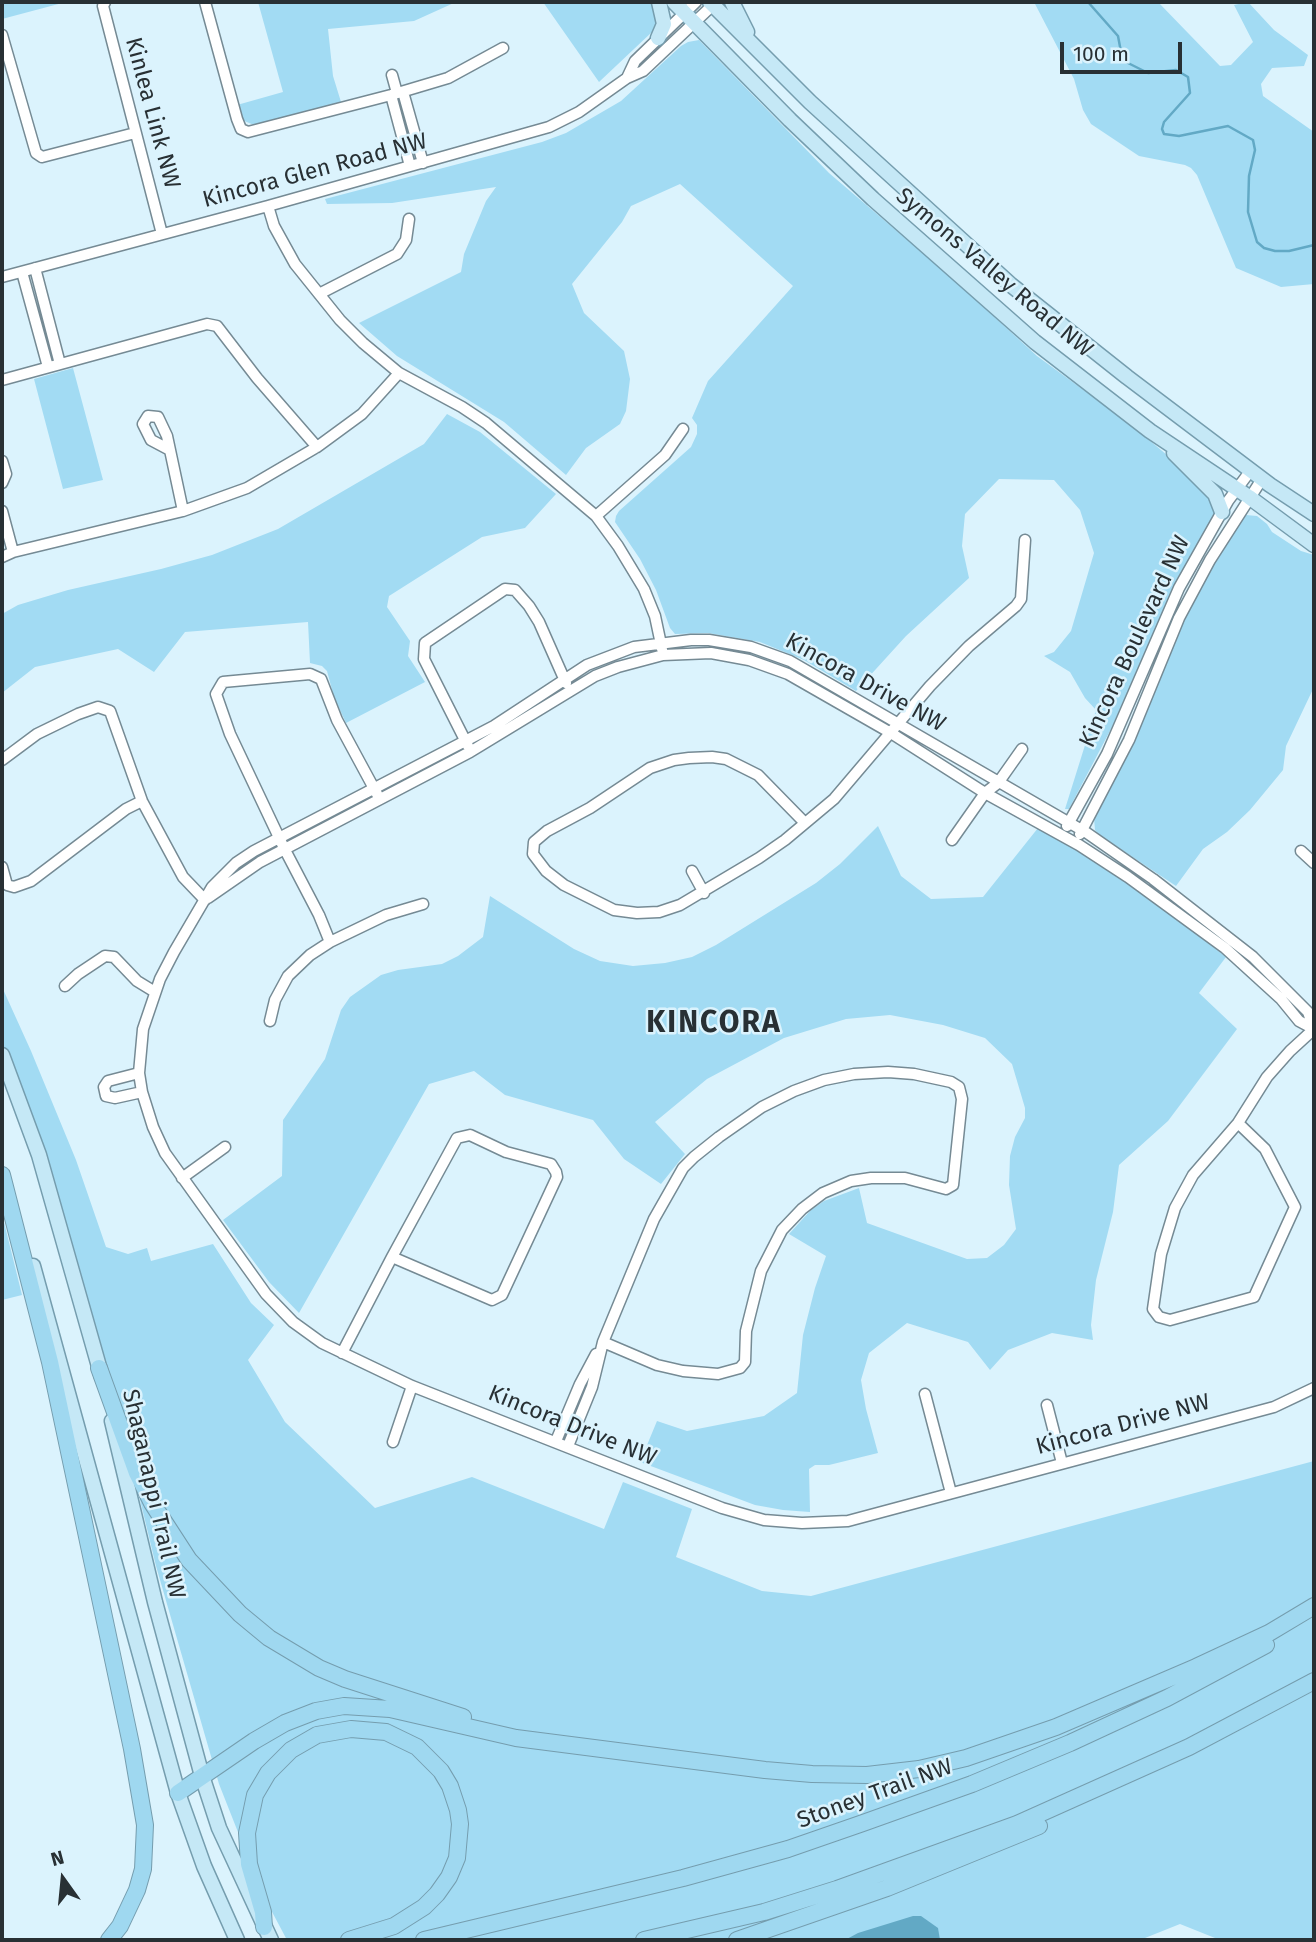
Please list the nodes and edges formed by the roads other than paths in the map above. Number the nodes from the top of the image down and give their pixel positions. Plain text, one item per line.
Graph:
1 (105, 2) edge
2 (205, 2) edge
3 (659, 2) edge
4 (674, 2) edge
5 (696, 2) edge
6 (732, 2) edge
7 (713, 3) edge
8 (689, 19) junction
9 (2, 35) edge
10 (658, 38) junction
11 (503, 48) dead end
12 (763, 57) junction
13 (392, 75) dead end
14 (626, 78) junction
15 (397, 94) junction
16 (135, 133) junction
17 (423, 163) junction
18 (410, 166) junction
19 (268, 206) junction
20 (409, 219) dead end
21 (162, 234) junction
22 (35, 268) junction
23 (22, 271) junction
24 (2, 277) edge
25 (319, 294) junction
26 (60, 364) junction
27 (48, 367) junction
28 (399, 373) junction
29 (2, 380) edge
30 (683, 429) dead end
31 (1150, 431) junction
32 (317, 447) junction
33 (168, 449) dead end
34 (2, 461) edge
35 (1256, 474) junction
36 (2, 483) edge
37 (1243, 493) junction
38 (2, 511) edge
39 (183, 512) junction
40 (1222, 512) junction
41 (1314, 514) edge
42 (596, 516) junction
43 (1025, 540) dead end
44 (1314, 545) edge
45 (7, 554) edge
46 (660, 642) junction
47 (663, 655) junction
48 (564, 680) junction
49 (570, 690) junction
50 (895, 728) junction
51 (468, 747) junction
52 (1022, 749) dead end
53 (2, 760) edge
54 (998, 783) junction
55 (985, 793) junction
56 (377, 794) junction
57 (142, 801) junction
58 (1069, 823) junction
59 (806, 824) junction
60 (1082, 830) junction
61 (1061, 834) junction
62 (952, 839) dead end
63 (1074, 842) junction
64 (282, 843) junction
65 (1301, 851) dead end
66 (1314, 863) edge
67 (2, 867) edge
68 (692, 872) dead end
69 (704, 892) junction
70 (205, 900) junction
71 (423, 904) dead end
72 (330, 942) junction
73 (65, 986) dead end
74 (155, 992) junction
75 (271, 1021) dead end
76 (1314, 1029) edge
77 (2, 1055) edge
78 (139, 1073) junction
79 (142, 1093) junction
80 (1238, 1123) junction
81 (225, 1147) dead end
82 (2, 1165) edge
83 (2, 1175) edge
84 (182, 1178) junction
85 (392, 1257) junction
86 (603, 1342) junction
87 (342, 1353) junction
88 (99, 1367) junction
89 (412, 1386) junction
90 (1314, 1388) edge
91 (925, 1394) dead end
92 (1047, 1405) dead end
93 (556, 1441) junction
94 (393, 1442) dead end
95 (568, 1446) junction
96 (1062, 1463) junction
97 (951, 1493) junction
98 (1314, 1606) edge
99 (1314, 1618) edge
100 (1314, 1681) edge
101 (1223, 1731) junction
102 (608, 1751) junction
103 (202, 1776) junction
104 (178, 1793) junction
105 (764, 1912) junction
106 (267, 1934) edge
107 (236, 1939) edge
108 (109, 1940) edge
109 (349, 1940) edge
110 (424, 1940) edge
111 (644, 1940) edge
112 (672, 1940) edge
113 (737, 1940) edge

1 - 16 street, Kinlea Link NW
2 - 15 street
3 - 10 main road
4 - 8 main road, Symons Valley Road NW
5 - 8 street, Kincora Glen Road NW
6 - 12 main road
7 - 8 street, Kincora Glen Road NW
7 - 12 main road, Symons Valley Road NW
8 - 10 street, Kincora Glen Road NW
8 - 14 street, Kincora Glen Road NW
8 - 31 main road, Symons Valley Road NW
9 - 16 street
10 - 14 street, Kincora Glen Road NW
11 - 15 street
12 - 35 main road, Symons Valley Road NW
13 - 15 street
14 - 17 street, Kincora Glen Road NW
15 - 17 street
15 - 18 street
16 - 21 street, Kinlea Link NW
17 - 18 street, Kincora Glen Road NW
18 - 19 street, Kincora Glen Road NW
19 - 21 street, Kincora Glen Road NW
19 - 25 street
20 - 25 street
21 - 22 street, Kincora Glen Road NW
22 - 23 street, Kincora Glen Road NW
22 - 26 street
23 - 24 street, Kincora Glen Road NW
23 - 27 street
25 - 28 street
26 - 27 street
26 - 32 street
27 - 29 street
28 - 32 street
28 - 42 street
30 - 42 street
31 - 37 main road, Symons Valley Road NW
31 - 40 main road
32 - 39 street
33 - 39 street
34 - 36 street
35 - 37 street, Kincora Boulevard NW
35 - 41 main road, Symons Valley Road NW
37 - 40 street, Kincora Boulevard NW
37 - 44 main road, Symons Valley Road NW
37 - 60 street, Kincora Boulevard NW
38 - 45 street
39 - 45 street
40 - 58 street, Kincora Boulevard NW
42 - 46 street
43 - 50 street
46 - 47 street
46 - 48 street, Kincora Drive NW
46 - 50 street, Kincora Drive NW
47 - 49 street, Kincora Drive NW
47 - 50 street, Kincora Drive NW
48 - 49 street
48 - 51 street, Kincora Drive NW
48 - 51 street
49 - 51 street, Kincora Drive NW
50 - 54 street, Kincora Drive NW
50 - 55 street, Kincora Drive NW
50 - 59 street
51 - 56 street, Kincora Drive NW
52 - 54 street
53 - 57 street
54 - 55 street
54 - 58 street, Kincora Drive NW
55 - 61 street, Kincora Drive NW
55 - 62 street
56 - 64 street, Kincora Drive NW
56 - 64 street
57 - 67 street
57 - 70 street
58 - 60 street, Kincora Drive NW
58 - 61 street, Kincora Boulevard NW
59 - 69 street
59 - 69 street
60 - 63 street, Kincora Boulevard NW
60 - 76 street, Kincora Drive NW
61 - 63 street, Kincora Drive NW
63 - 76 street, Kincora Drive NW
64 - 70 street, Kincora Drive NW
64 - 72 street
65 - 66 street
68 - 69 street
70 - 74 street, Kincora Drive NW
71 - 72 street
72 - 75 street
73 - 74 street
74 - 78 street, Kincora Drive NW
76 - 80 street
77 - 88 main road, Shaganappi Trail NW
78 - 79 street, Kincora Drive NW
78 - 79 street
79 - 84 street, Kincora Drive NW
80 - 80 street
81 - 84 street
82 - 104 main road
83 - 108 highway
84 - 87 street, Kincora Drive NW
85 - 85 street
85 - 87 street
86 - 86 street
86 - 93 street
86 - 95 street
87 - 89 street, Kincora Drive NW
88 - 102 highway
88 - 103 main road, Shaganappi Trail NW
89 - 93 street, Kincora Drive NW
89 - 94 street
90 - 96 street, Kincora Drive NW
91 - 97 street
92 - 96 street
93 - 95 street, Kincora Drive NW
95 - 97 street, Kincora Drive NW
96 - 97 street, Kincora Drive NW
98 - 102 highway
99 - 110 highway, Stoney Trail NW
100 - 101 highway
101 - 105 highway
101 - 113 highway
102 - 103 highway
103 - 104 highway
103 - 106 main road, Shaganappi Trail NW
104 - 107 main road
105 - 111 highway
105 - 112 highway
106 - 109 highway

